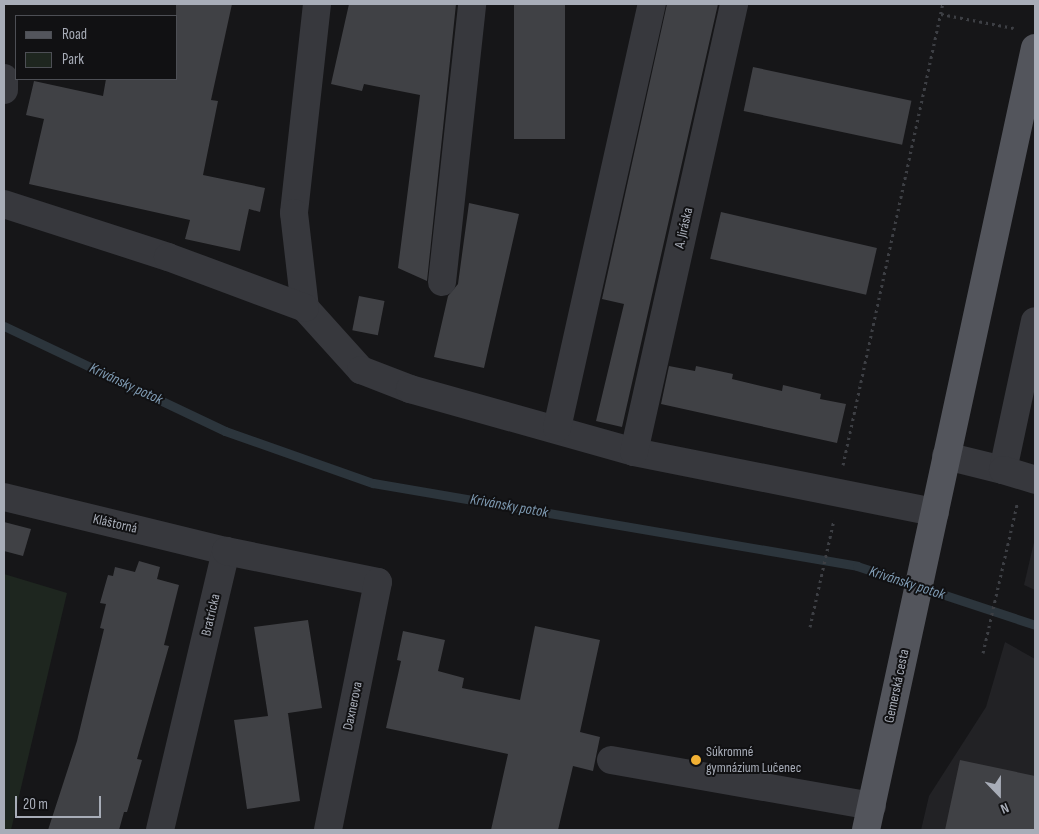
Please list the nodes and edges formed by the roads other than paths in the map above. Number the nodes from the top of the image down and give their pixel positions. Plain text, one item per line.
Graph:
1 (317, 4) edge
2 (472, 4) edge
3 (652, 4) edge
4 (734, 4) edge
5 (1026, 38) edge
6 (4, 78) edge
7 (1031, 83) edge
8 (4, 90) edge
9 (4, 204) edge
10 (442, 282) dead end
11 (305, 308) junction
12 (1035, 321) edge
13 (557, 428) junction
14 (634, 452) junction
15 (946, 456) junction
16 (1003, 470) junction
17 (1035, 480) edge
18 (4, 497) edge
19 (934, 512) junction
20 (226, 551) junction
21 (612, 760) dead end
22 (869, 818) edge
23 (160, 830) edge
24 (328, 830) edge

1 - 11 street
2 - 10 street
3 - 13 street
4 - 14 street, A. Jiráska
5 - 7 main road
6 - 8 street
7 - 15 main road
9 - 11 street
11 - 13 street
12 - 16 street
13 - 14 street
14 - 19 street
15 - 16 street
15 - 19 main road
16 - 17 street
18 - 20 street, Kláštorná
19 - 22 main road, Gemerská cesta
20 - 23 street, Bratrícka
20 - 24 street, Daxnerova
21 - 22 street

